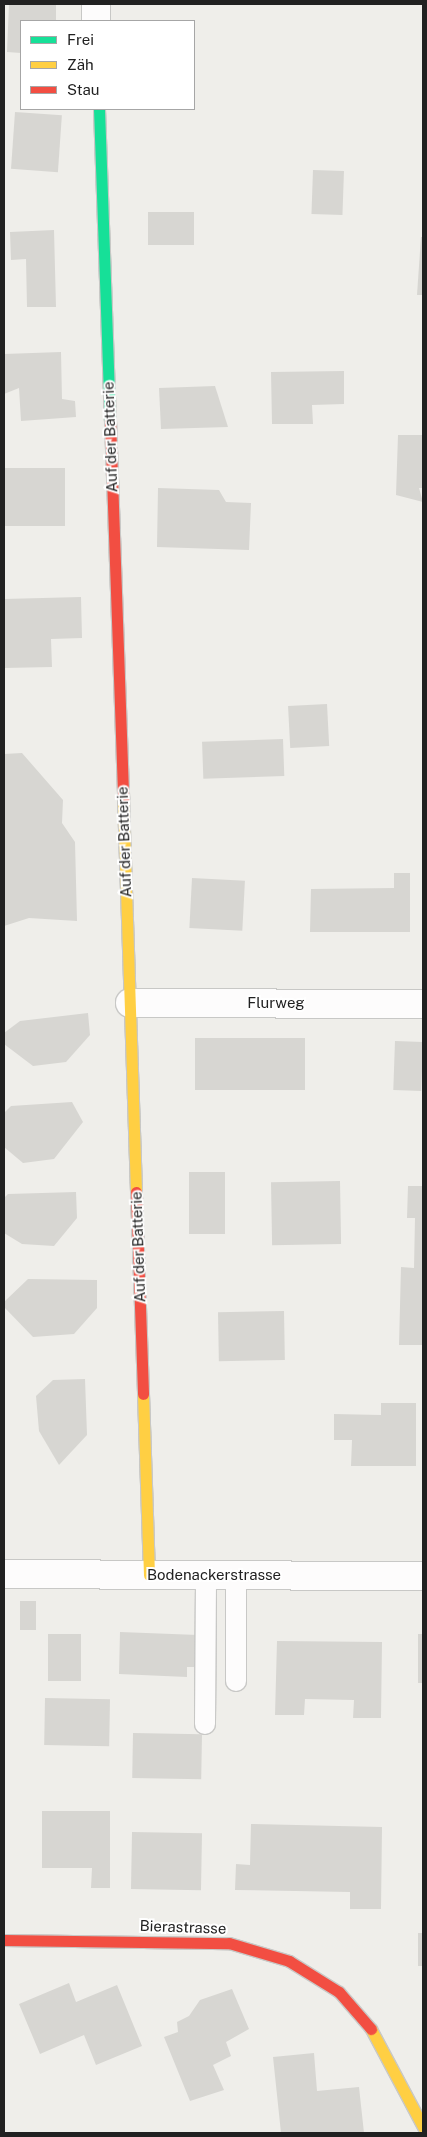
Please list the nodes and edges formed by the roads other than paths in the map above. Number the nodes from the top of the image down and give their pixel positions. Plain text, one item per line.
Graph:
1 (96, 4) edge
2 (96, 20) edge
3 (99, 110) edge
4 (130, 1002) junction
5 (423, 1004) edge
6 (4, 1574) edge
7 (206, 1574) junction
8 (149, 1575) junction
9 (236, 1575) junction
10 (423, 1576) edge
11 (236, 1681) dead end
12 (205, 1724) dead end
13 (4, 1940) edge
14 (423, 2127) edge

1 - 2 street
3 - 4 street, Auf der Batterie
4 - 5 street, Flurweg
4 - 8 street, Auf der Batterie
6 - 8 street, Bodenackerstrasse
7 - 8 street, Bodenackerstrasse
7 - 9 street, Bodenackerstrasse
7 - 12 lane
9 - 10 street, Bodenackerstrasse
9 - 11 lane
13 - 14 street, Bierastrasse

